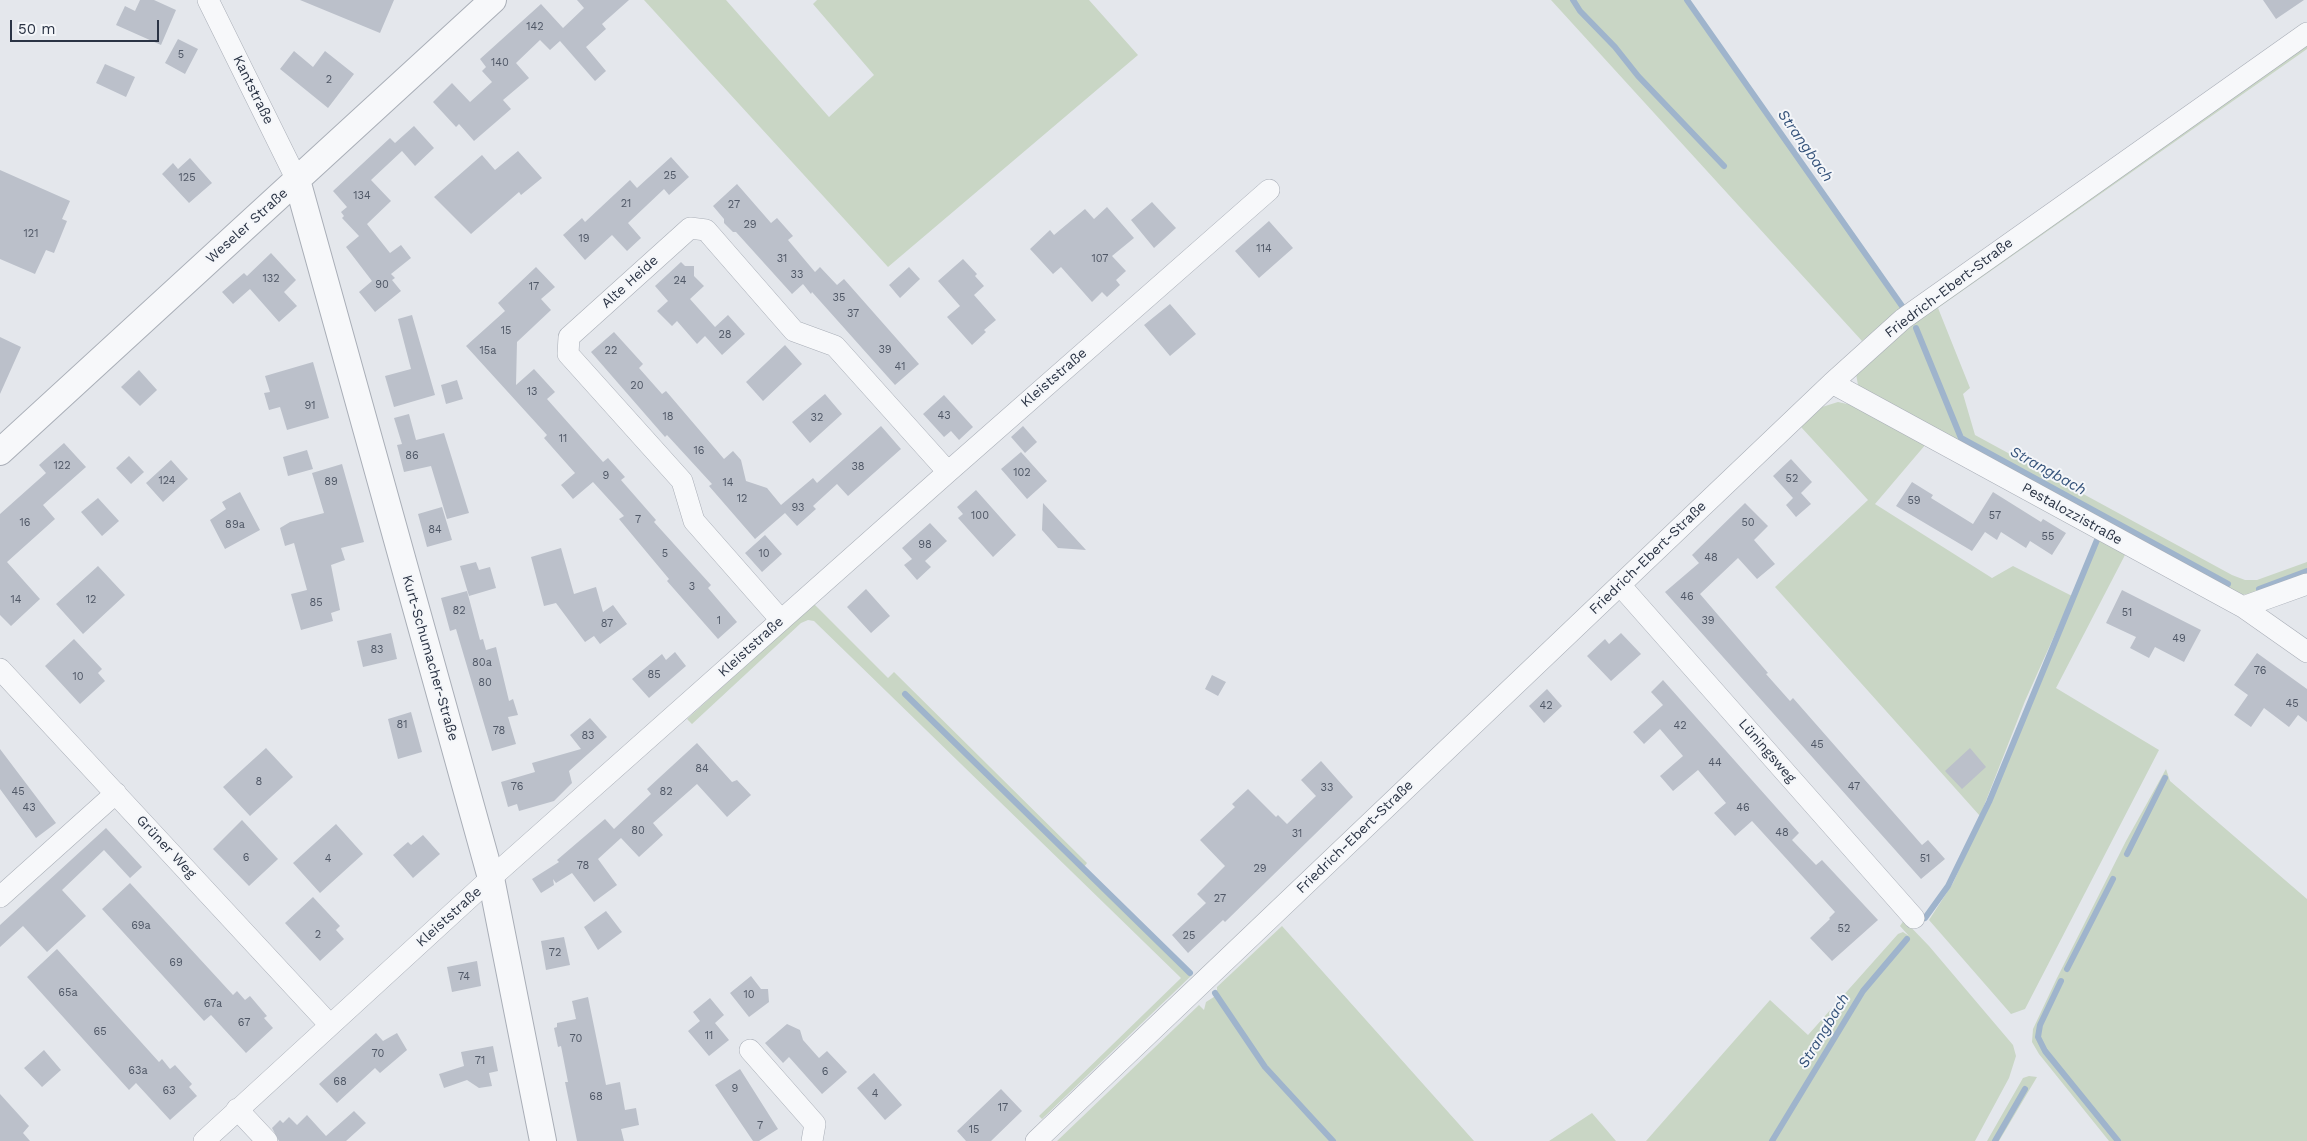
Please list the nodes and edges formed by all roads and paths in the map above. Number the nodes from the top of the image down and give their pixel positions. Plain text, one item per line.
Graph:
1 (208, 0) edge
2 (493, 0) edge
3 (2307, 33) edge
4 (297, 180) junction
5 (1270, 190) dead end
6 (1832, 383) junction
7 (0, 452) edge
8 (948, 472) junction
9 (2307, 584) edge
10 (1620, 585) junction
11 (2243, 607) junction
12 (781, 620) junction
13 (2307, 652) edge
14 (0, 669) edge
15 (116, 793) junction
16 (492, 878) junction
17 (0, 897) edge
18 (1914, 918) dead end
19 (330, 1025) junction
20 (750, 1050) dead end
21 (238, 1109) junction
22 (204, 1141) edge
23 (267, 1141) edge
24 (543, 1141) edge
25 (812, 1141) edge
26 (1036, 1141) edge

1 - 4 street, Kantstraße
2 - 4 street, Weseler Straße
3 - 6 street, Friedrich-Ebert-Straße
4 - 7 street, Weseler Straße
4 - 16 street, Kurt-Schumacher-Straße
5 - 8 street, Kleiststraße
6 - 10 street, Friedrich-Ebert-Straße
6 - 11 street, Pestalozzistraße
8 - 12 street, Kleiststraße
8 - 12 street, Alte Heide
9 - 11 street
10 - 18 street, Lüningsweg
10 - 26 street, Friedrich-Ebert-Straße
11 - 13 street, Pestalozzistraße
12 - 16 street, Kleiststraße
14 - 15 street, Grüner Weg
15 - 17 street
15 - 19 street, Grüner Weg
16 - 19 street, Kleiststraße
16 - 24 street, Kurt-Schumacher-Straße
19 - 21 street, Kleiststraße
20 - 25 street
21 - 22 street, Kleiststraße
21 - 23 street

